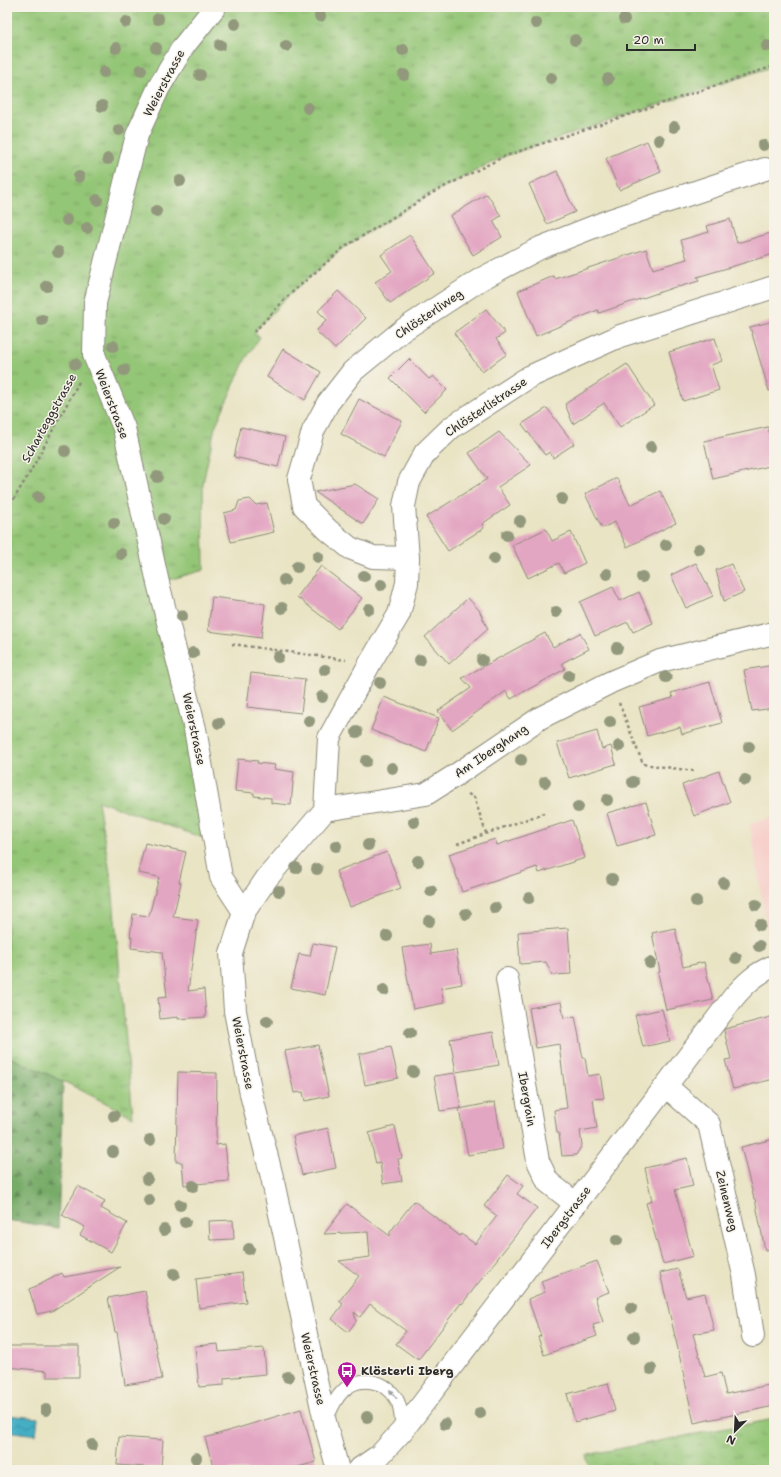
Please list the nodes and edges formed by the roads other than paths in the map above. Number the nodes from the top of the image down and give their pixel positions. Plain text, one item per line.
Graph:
1 (215, 7) edge
2 (765, 169) dead end
3 (774, 287) edge
4 (408, 558) junction
5 (774, 633) edge
6 (325, 810) junction
7 (244, 912) junction
8 (774, 966) edge
9 (507, 979) dead end
10 (666, 1086) junction
11 (576, 1204) junction
12 (753, 1336) dead end
13 (325, 1422) junction
14 (402, 1431) junction
15 (338, 1470) edge
16 (358, 1470) edge

1 - 7 street, Weierstrasse
2 - 4 street, Chlösterliweg
3 - 4 street, Chlösterlistrasse
4 - 6 street, Chlösterlistrasse
5 - 6 street, Am Iberghang
6 - 7 street
7 - 13 street, Weierstrasse
8 - 10 street, Ibergstrasse
9 - 11 street, Ibergrain
10 - 11 street, Ibergstrasse
10 - 12 street, Zeinenweg
11 - 14 street, Ibergstrasse
14 -> 13 lane
13 - 15 street, Weierstrasse
14 - 16 street, Ibergstrasse

